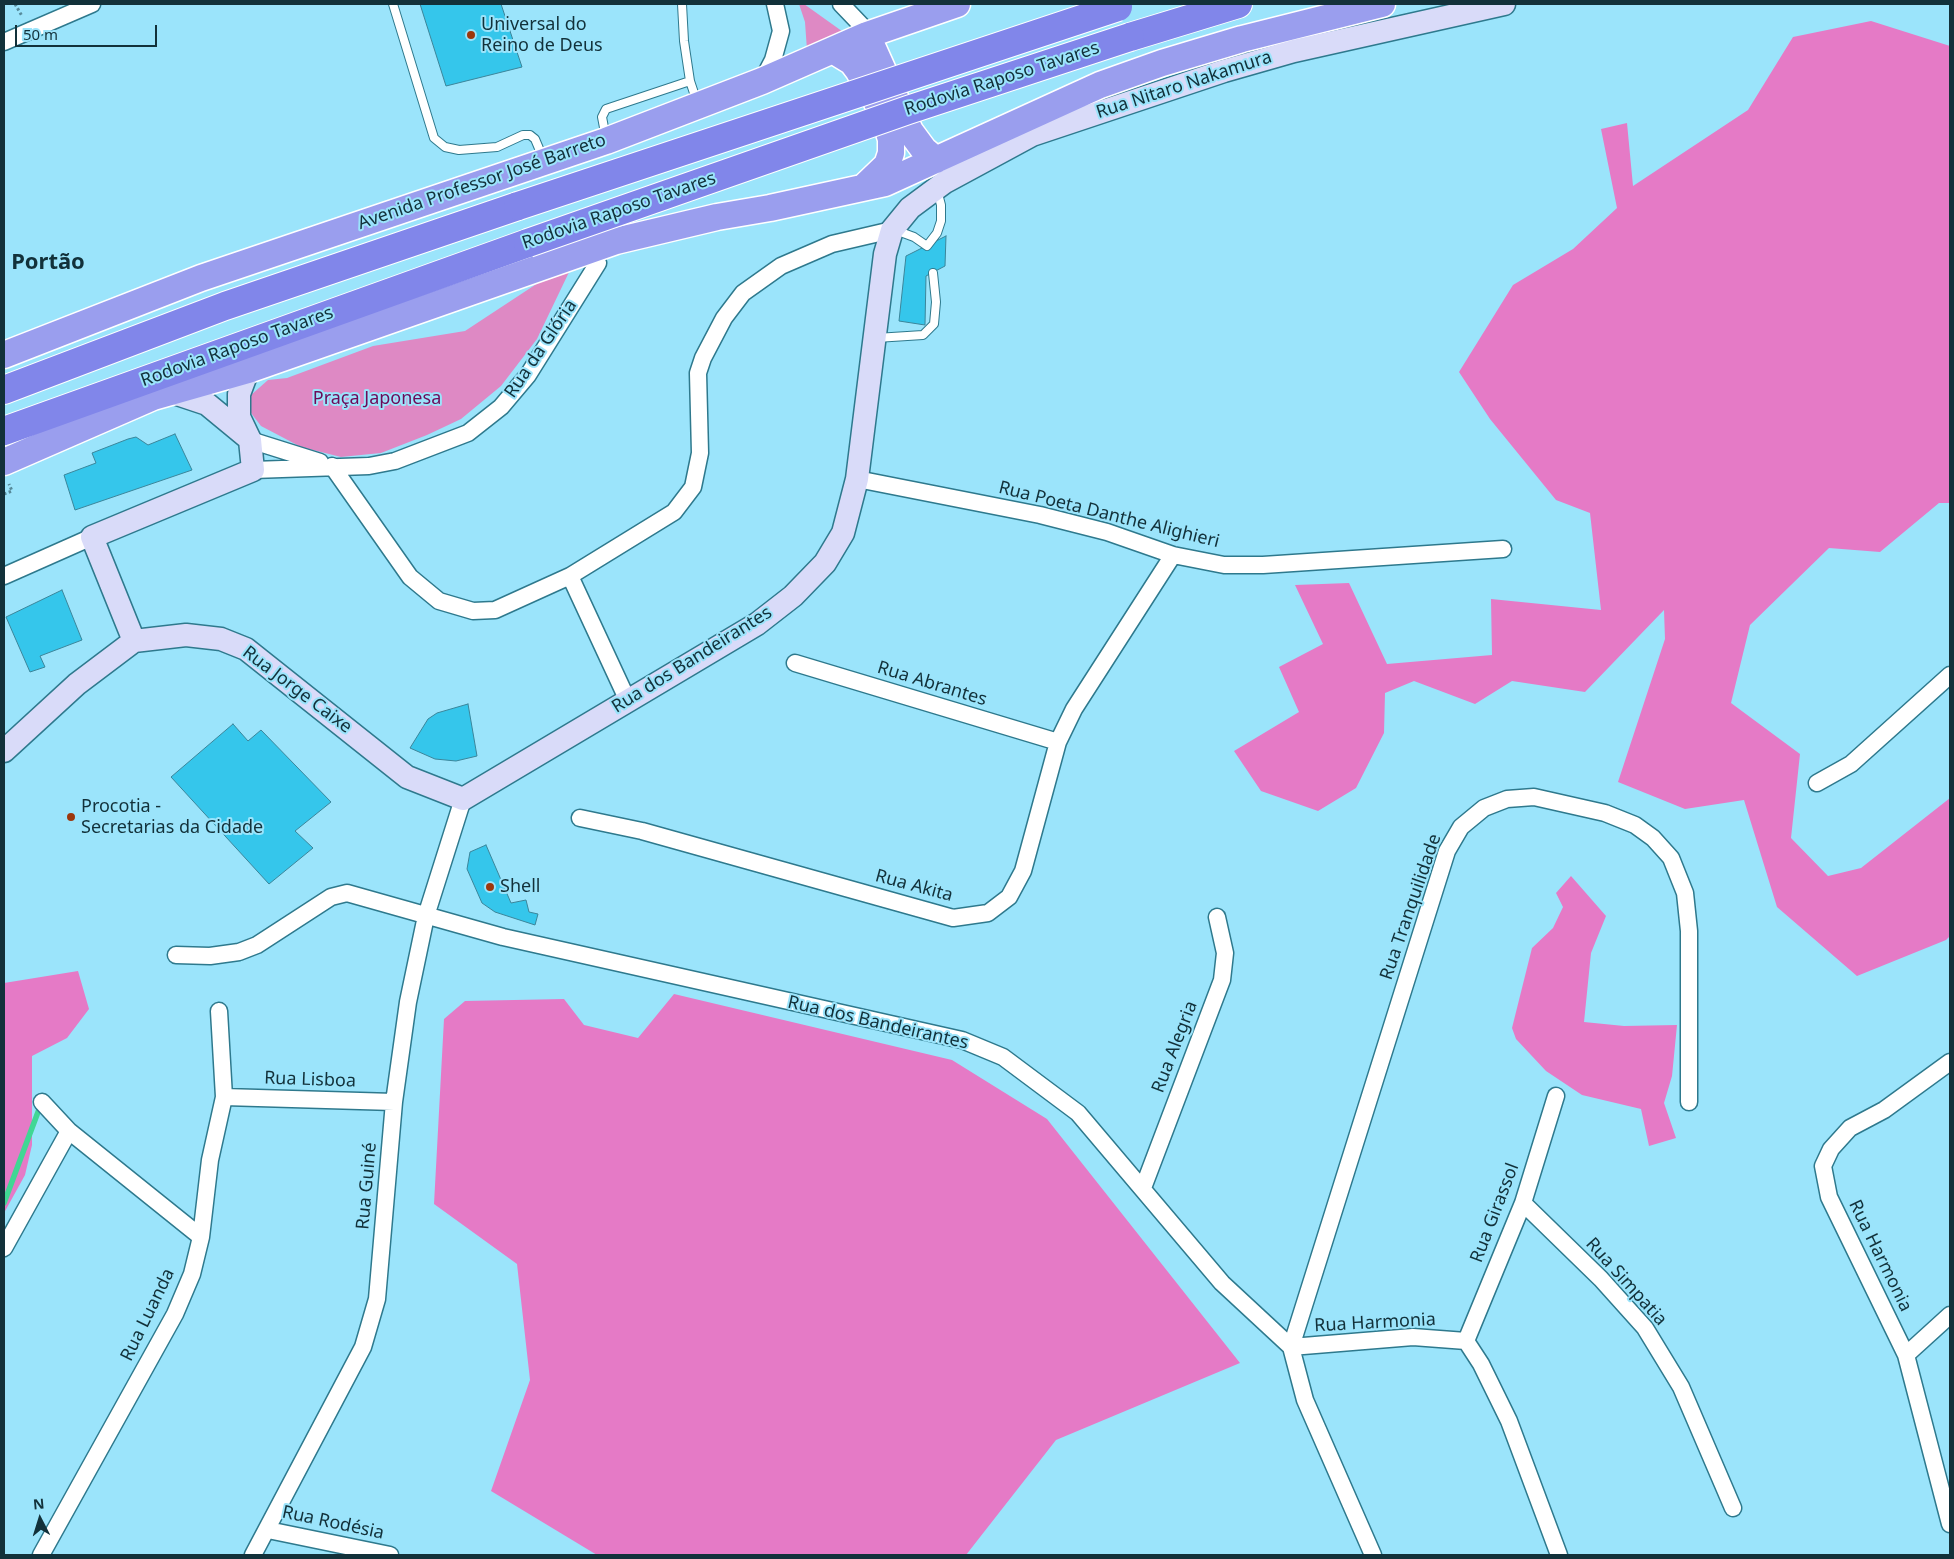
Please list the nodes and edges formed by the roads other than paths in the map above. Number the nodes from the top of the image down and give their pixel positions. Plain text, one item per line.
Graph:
1 (92, 4) edge
2 (393, 4) edge
3 (682, 4) edge
4 (775, 4) edge
5 (840, 4) edge
6 (957, 4) edge
7 (1238, 4) edge
8 (1382, 4) edge
9 (1504, 4) edge
10 (1124, 5) edge
11 (902, 22) junction
12 (867, 36) junction
13 (4, 42) edge
14 (834, 51) junction
15 (885, 71) junction
16 (690, 81) junction
17 (762, 81) junction
18 (699, 106) junction
19 (606, 141) junction
20 (936, 160) junction
21 (544, 162) junction
22 (936, 188) junction
23 (862, 189) junction
24 (892, 230) junction
25 (598, 263) dead end
26 (933, 273) dead end
27 (874, 338) junction
28 (4, 355) edge
29 (248, 370) junction
30 (4, 390) edge
31 (171, 392) junction
32 (4, 431) edge
33 (250, 440) junction
34 (4, 462) edge
35 (332, 466) junction
36 (253, 470) junction
37 (857, 478) junction
38 (92, 537) junction
39 (1503, 549) dead end
40 (1173, 555) junction
41 (4, 576) edge
42 (570, 576) junction
43 (134, 641) junction
44 (795, 663) dead end
45 (1950, 675) edge
46 (628, 701) junction
47 (1058, 742) junction
48 (4, 751) edge
49 (1818, 783) dead end
50 (462, 799) junction
51 (580, 818) dead end
52 (426, 916) junction
53 (1217, 917) dead end
54 (176, 955) dead end
55 (219, 1011) dead end
56 (1950, 1062) edge
57 (1556, 1096) dead end
58 (224, 1097) junction
59 (42, 1102) dead end
60 (394, 1102) junction
61 (1689, 1102) dead end
62 (69, 1131) junction
63 (1142, 1188) junction
64 (1523, 1203) junction
65 (201, 1237) junction
66 (4, 1248) edge
67 (1950, 1315) edge
68 (1466, 1341) junction
69 (1291, 1347) junction
70 (1906, 1355) junction
71 (1733, 1508) dead end
72 (1950, 1524) edge
73 (268, 1530) junction
74 (41, 1555) edge
75 (253, 1555) edge
76 (390, 1555) edge
77 (1373, 1555) edge
78 (1559, 1555) edge

1 - 13 street
2 - 21 lane
3 - 16 lane
4 - 17 street
5 - 12 street
6 - 11 highway, Avenida Professor José Barreto
7 - 32 highway, Rodovia Raposo Tavares, bridge
8 - 20 highway
9 - 22 main road, Rua Nitaro Nakamura
10 - 30 highway, Rodovia Raposo Tavares, bridge
11 - 12 highway, Avenida Professor José Barreto
11 - 15 highway
12 - 14 highway, Avenida Professor José Barreto
12 - 15 highway
14 - 17 highway, Avenida Professor José Barreto
14 - 23 highway
15 - 20 highway
16 - 18 lane
16 - 19 lane
17 - 18 highway, Avenida Professor José Barreto
18 - 19 highway, Avenida Professor José Barreto
19 - 21 highway, Avenida Professor José Barreto
20 - 23 highway
21 - 28 highway, Avenida Professor José Barreto
22 - 24 main road, Rua Nitaro Nakamura
22 - 24 lane
23 - 29 highway
24 - 27 main road, Rua dos Bandeirantes
24 - 42 street
25 - 35 street, Rua da Glória
26 - 27 lane
27 - 37 main road, Rua dos Bandeirantes
29 - 31 highway
29 - 33 main road
31 - 33 main road
31 - 34 highway
33 - 35 street
33 - 36 main road
35 - 36 street
35 - 42 street
36 - 38 main road
37 - 40 street, Rua Poeta Danthe Alighieri
37 - 46 main road, Rua dos Bandeirantes
38 - 41 street
38 - 43 main road
39 - 40 street, Rua Poeta Danthe Alighieri
40 - 47 street, Rua Akita
42 - 46 street
43 - 48 main road
43 - 50 main road, Rua Jorge Caixe
44 - 47 street, Rua Abrantes
45 - 49 street
46 - 50 main road, Rua dos Bandeirantes
47 - 51 street, Rua Akita
50 - 52 street, Rua Guiné
52 - 54 street, Rua dos Bandeirantes
52 - 60 street, Rua Guiné
52 - 63 street, Rua dos Bandeirantes
53 - 63 street, Rua Alegria
55 - 58 street, Rua Luanda
56 - 70 street, Rua Harmonia
57 - 64 street, Rua Girassol
58 - 60 street, Rua Lisboa
58 - 65 street, Rua Luanda
59 - 62 street
60 - 73 street, Rua Guiné
61 - 69 street, Rua Tranquilidade
62 - 65 street
62 - 66 street
63 - 69 street, Rua dos Bandeirantes
64 - 68 street, Rua Girassol
64 - 71 street, Rua Simpatia
65 - 74 street, Rua Luanda
67 - 70 street
68 - 69 street, Rua Harmonia
68 - 78 street
69 - 77 street
70 - 72 street, Rua Harmonia
73 - 75 street, Rua Guiné
73 - 76 street, Rua Rodésia

